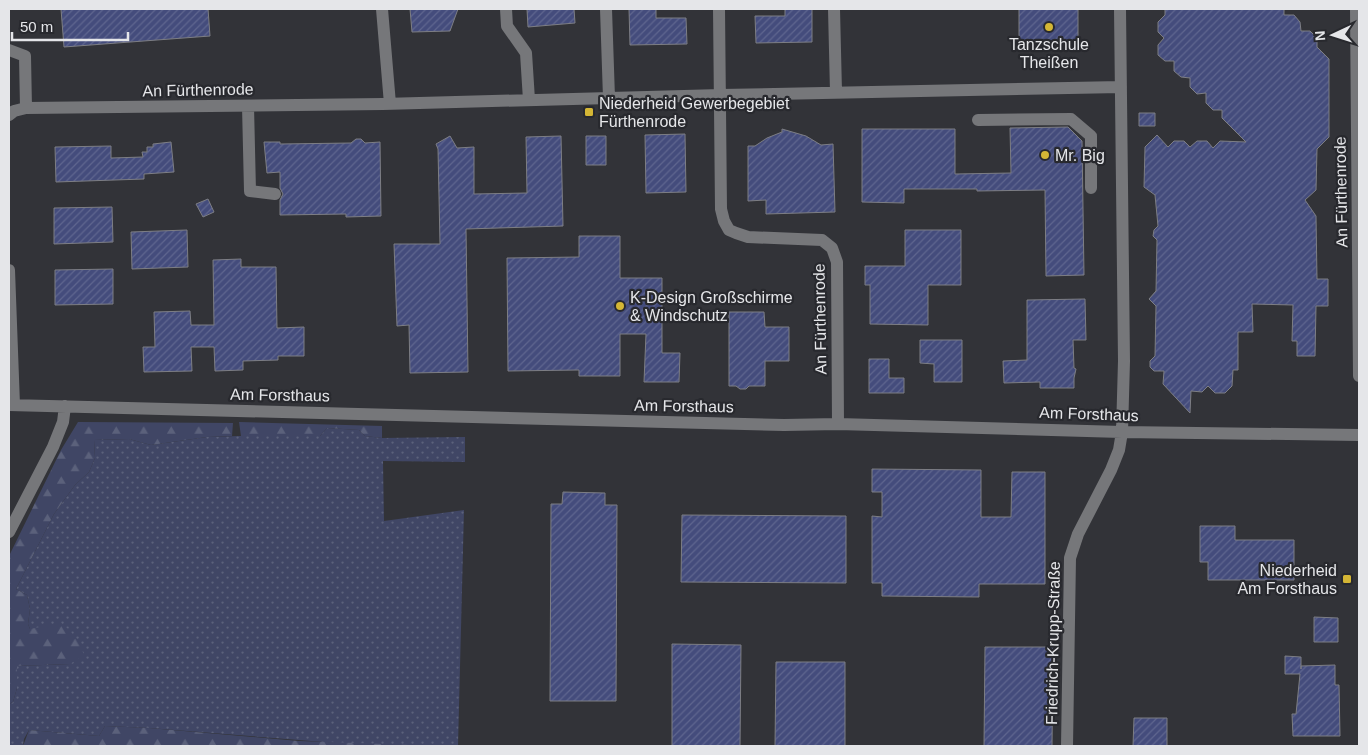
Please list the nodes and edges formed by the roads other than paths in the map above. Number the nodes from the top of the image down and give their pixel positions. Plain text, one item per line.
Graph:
1 (382, 9) edge
2 (506, 9) edge
3 (606, 9) edge
4 (719, 9) edge
5 (834, 9) edge
6 (1120, 9) edge
7 (1356, 9) edge
8 (9, 50) edge
9 (1121, 87) junction
10 (836, 92) junction
11 (721, 95) junction
12 (609, 98) junction
13 (529, 100) junction
14 (390, 104) junction
15 (248, 106) junction
16 (26, 108) junction
17 (9, 115) edge
18 (978, 120) dead end
19 (1091, 188) dead end
20 (275, 194) dead end
21 (9, 270) edge
22 (1359, 376) edge
23 (11, 405) edge
24 (65, 406) junction
25 (838, 424) junction
26 (1122, 432) junction
27 (1359, 435) edge
28 (9, 532) edge
29 (1067, 746) edge

1 - 14 street
2 - 13 street
3 - 12 street
4 - 11 street, An Fürthenrode
5 - 10 street
6 - 9 street
7 - 22 street, An Fürthenrode
8 - 16 street
9 - 10 street, An Fürthenrode
9 - 26 street
10 - 11 street, An Fürthenrode
11 - 12 street, An Fürthenrode
11 - 25 street, An Fürthenrode
12 - 13 street, An Fürthenrode
13 - 14 street, An Fürthenrode
14 - 15 street, An Fürthenrode
15 - 16 street, An Fürthenrode
15 - 20 street
16 - 17 street, An Fürthenrode
18 - 19 street
21 - 23 street
23 - 24 street, Am Forsthaus
24 - 25 street, Am Forsthaus
24 - 28 street
25 - 26 street, Am Forsthaus
26 - 27 street, Am Forsthaus
26 - 29 street, Friedrich-Krupp-Straße

